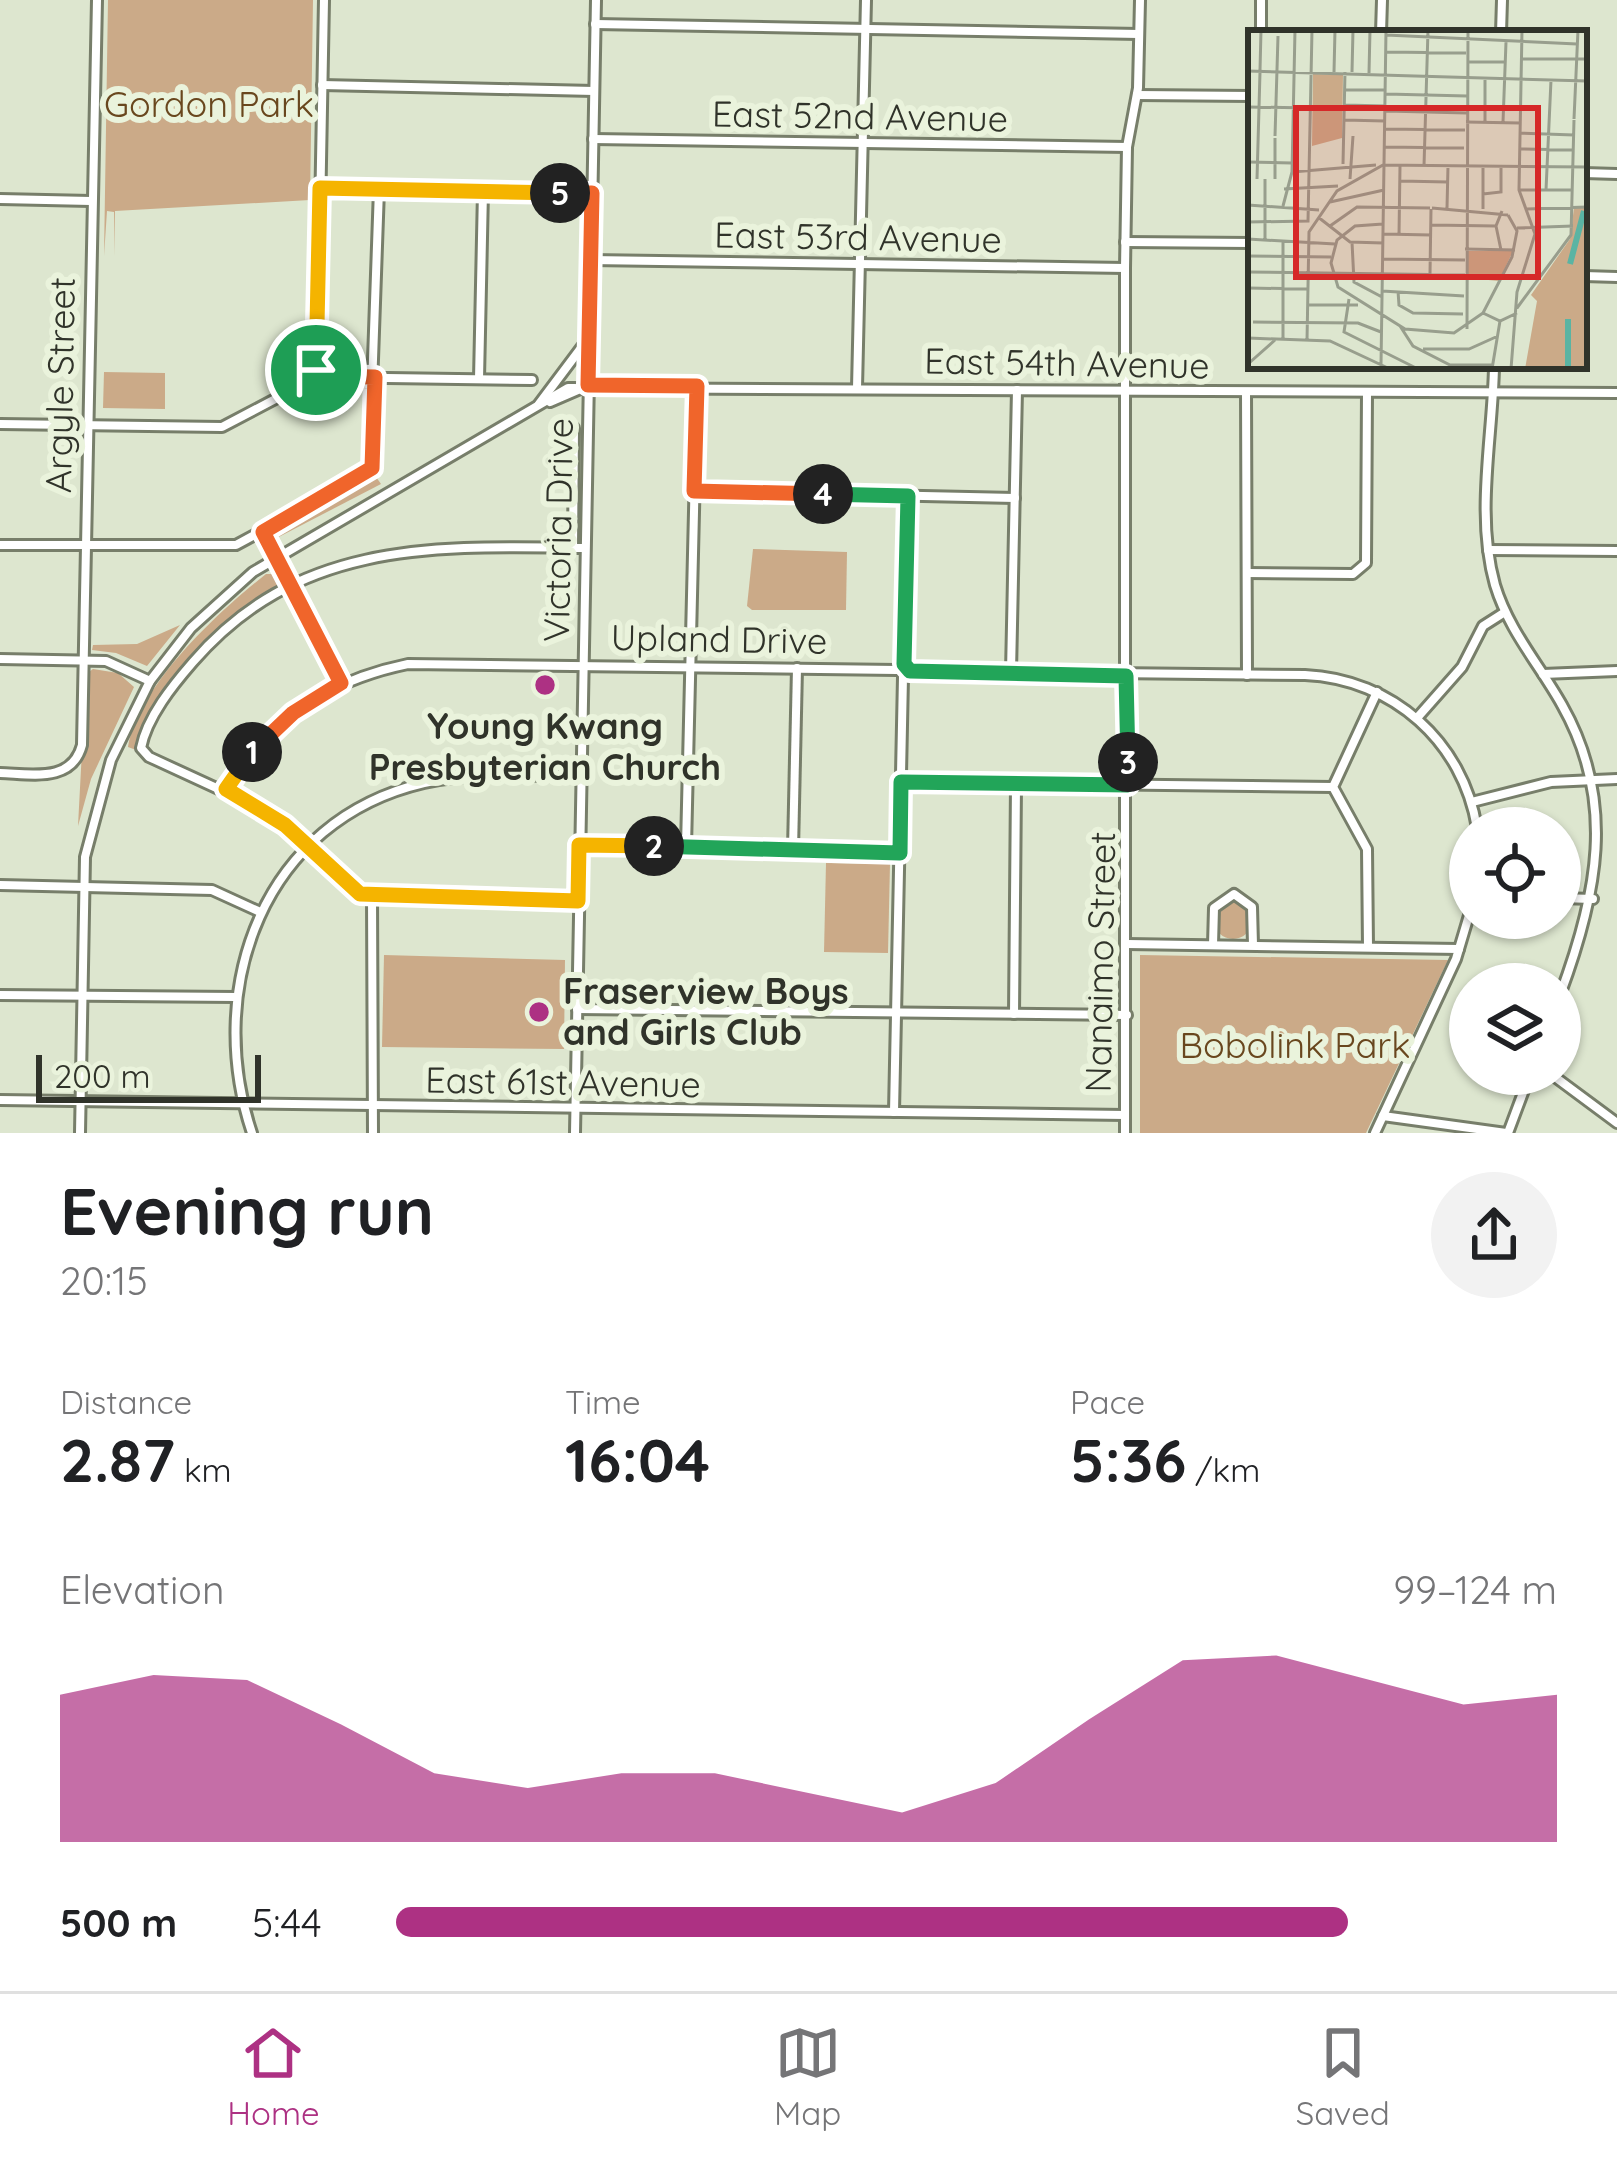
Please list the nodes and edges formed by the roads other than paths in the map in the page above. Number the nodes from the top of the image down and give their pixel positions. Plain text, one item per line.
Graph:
1 (97, 0) edge
2 (324, 0) edge
3 (596, 0) edge
4 (866, 0) edge
5 (1140, 0) edge
6 (1382, 0) edge
7 (1502, 0) edge
8 (596, 24) junction
9 (863, 29) junction
10 (1381, 30) edge
11 (1501, 30) edge
12 (1139, 34) junction
13 (322, 85) junction
14 (594, 91) junction
15 (1137, 95) junction
16 (1248, 96) edge
17 (593, 139) junction
18 (861, 142) junction
19 (1127, 147) junction
20 (1587, 173) edge
21 (1617, 174) edge
22 (320, 188) junction
23 (379, 189) junction
24 (483, 191) junction
25 (592, 193) junction
26 (0, 199) edge
27 (91, 201) junction
28 (1125, 242) junction
29 (1248, 243) edge
30 (590, 260) junction
31 (860, 264) junction
32 (1125, 268) junction
33 (1587, 276) edge
34 (1617, 277) edge
35 (588, 339) junction
36 (1494, 369) edge
37 (317, 376) junction
38 (375, 377) junction
39 (479, 379) junction
40 (532, 380) dead end
41 (588, 385) junction
42 (697, 386) junction
43 (857, 388) junction
44 (1017, 390) junction
45 (1124, 391) junction
46 (1246, 392) junction
47 (1491, 393) junction
48 (1617, 393) edge
49 (1366, 394) junction
50 (555, 402) junction
51 (536, 409) junction
52 (587, 415) junction
53 (0, 424) edge
54 (85, 425) junction
55 (574, 428) dead end
56 (586, 476) junction
57 (573, 477) junction
58 (694, 491) junction
59 (908, 496) junction
60 (1015, 498) junction
61 (263, 532) junction
62 (84, 544) junction
63 (0, 545) edge
64 (573, 548) junction
65 (585, 548) junction
66 (1488, 550) junction
67 (1617, 551) edge
68 (276, 556) junction
69 (1246, 573) junction
70 (290, 586) junction
71 (1504, 612) junction
72 (0, 659) edge
73 (82, 659) junction
74 (582, 662) junction
75 (690, 665) junction
76 (796, 668) junction
77 (903, 670) junction
78 (1617, 671) edge
79 (1011, 672) junction
80 (1542, 674) junction
81 (1247, 675) junction
82 (1126, 676) junction
83 (150, 681) junction
84 (341, 683) junction
85 (1377, 692) junction
86 (1417, 718) junction
87 (0, 773) edge
88 (580, 777) junction
89 (1591, 778) junction
90 (1617, 779) edge
91 (901, 782) junction
92 (1016, 784) junction
93 (1128, 785) junction
94 (1333, 787) junction
95 (226, 789) junction
96 (1472, 802) junction
97 (1473, 807) edge
98 (307, 845) junction
99 (579, 845) junction
100 (686, 847) junction
101 (793, 850) junction
102 (900, 853) junction
103 (0, 885) edge
104 (82, 887) junction
105 (372, 896) junction
106 (1581, 899) edge
107 (1593, 899) junction
108 (578, 901) junction
109 (258, 911) junction
110 (1463, 939) edge
111 (1127, 944) junction
112 (1213, 945) junction
113 (1253, 945) junction
114 (1368, 947) junction
115 (1460, 949) junction
116 (1571, 963) edge
117 (0, 995) edge
118 (81, 996) junction
119 (236, 997) junction
120 (577, 1009) junction
121 (897, 1012) junction
122 (1014, 1014) junction
123 (1126, 1015) junction
124 (1522, 1095) edge
125 (1579, 1095) edge
126 (0, 1100) edge
127 (80, 1101) junction
128 (243, 1104) junction
129 (370, 1106) junction
130 (575, 1109) junction
131 (895, 1112) junction
132 (1125, 1115) junction
133 (1383, 1116) junction
134 (1617, 1123) edge
135 (80, 1133) edge
136 (252, 1133) edge
137 (373, 1133) edge
138 (574, 1133) edge
139 (1125, 1133) edge
140 (1375, 1133) edge
141 (1507, 1133) edge

1 - 27 street, Argyle Street
2 - 13 street
3 - 8 street, Victoria Drive
4 - 9 street
5 - 12 street, Nanaimo Street
6 - 10 street
7 - 11 street
8 - 9 street
8 - 14 street, Victoria Drive
9 - 12 street
9 - 18 street
12 - 15 street, Nanaimo Street
13 - 14 street
13 - 22 street
14 - 17 street, Victoria Drive
15 - 16 street
15 - 19 street, Nanaimo Street
17 - 18 street, East 52nd Avenue
17 - 25 street, Victoria Drive
18 - 19 street, East 52nd Avenue
18 - 31 street
19 - 28 street, Nanaimo Street
20 - 21 street
22 - 23 street
22 - 37 street
23 - 24 street
23 - 38 street
24 - 25 street
24 - 39 street
25 - 30 street, Victoria Drive
26 - 27 street
27 - 54 street, Argyle Street
28 - 29 street
28 - 32 street, Nanaimo Street
30 - 31 street, East 53rd Avenue
30 - 35 street, Victoria Drive
31 - 32 street, East 53rd Avenue
31 - 43 street
32 - 45 street, Nanaimo Street
33 - 34 street
35 - 41 street, Victoria Drive
35 - 51 street
36 - 47 street
37 - 38 street
37 - 54 street
38 - 39 street
38 - 61 street
39 - 40 street
41 - 42 street, East 54th Avenue
41 - 50 street
41 - 52 street, Victoria Drive
42 - 43 street, East 54th Avenue
42 - 58 street
43 - 44 street, East 54th Avenue
44 - 45 street, East 54th Avenue
44 - 60 street
45 - 46 street, East 54th Avenue
45 - 82 street, Nanaimo Street
46 - 49 street, East 54th Avenue
46 - 69 street
47 - 48 street, East 54th Avenue
47 - 49 street, East 54th Avenue
47 - 66 street
49 - 69 street
50 - 51 street
50 - 52 street
51 - 68 street
52 - 56 street, Victoria Drive
53 - 54 street
54 - 62 street, Argyle Street
55 - 57 street
56 - 57 street
56 - 65 street, Victoria Drive
57 - 64 street
58 - 59 street
58 - 75 street
59 - 60 street
59 - 77 street
60 - 79 street
61 - 62 street
61 - 68 street
62 - 63 street
62 - 73 street, Argyle Street
64 - 65 street
64 - 70 street
65 - 74 street, Victoria Drive
66 - 67 street
66 - 71 street
68 - 70 street
68 - 83 street
69 - 81 street
70 - 84 street
70 - 95 street
71 - 80 street
71 - 86 street
72 - 73 street
73 - 83 street
73 - 87 street, Argyle Street
74 - 75 street, Upland Drive
74 - 84 street, Upland Drive
74 - 88 street, Victoria Drive
75 - 76 street, Upland Drive
75 - 100 street
76 - 77 street, Upland Drive
76 - 101 street
77 - 79 street, Upland Drive
77 - 91 street
78 - 80 street
79 - 82 street, Upland Drive
80 - 89 street
81 - 82 street, Upland Drive
81 - 85 street, Upland Drive
82 - 93 street, Nanaimo Street
83 - 104 street
84 - 95 street, Upland Drive
85 - 86 street, Upland Drive
85 - 94 street
86 - 96 street, Upland Drive
88 - 98 street
88 - 99 street, Victoria Drive
89 - 90 street
89 - 96 street
89 - 107 street
91 - 92 street
91 - 102 street
92 - 93 street
92 - 122 street
93 - 94 street
93 - 111 street, Nanaimo Street
94 - 114 street
95 - 98 street
96 - 97 street, Upland Drive
98 - 105 street
98 - 109 street
99 - 100 street
99 - 108 street, Victoria Drive
100 - 101 street
101 - 102 street
102 - 121 street
103 - 104 street
104 - 109 street
104 - 118 street
105 - 108 street
105 - 129 street
106 - 107 street
107 - 116 street
108 - 120 street, Victoria Drive
109 - 119 street
110 - 115 street
111 - 112 street
111 - 123 street, Nanaimo Street
112 - 113 street
112 - 113 street
113 - 114 street
114 - 115 street
115 - 133 street
117 - 118 street
118 - 119 street
118 - 127 street
119 - 128 street
120 - 121 street
120 - 130 street, Victoria Drive
121 - 122 street
121 - 131 street
122 - 123 street
123 - 132 street, Nanaimo Street
124 - 141 street
125 - 134 street
126 - 127 street, East 61st Avenue
127 - 128 street, East 61st Avenue
127 - 135 street
128 - 129 street, East 61st Avenue
128 - 136 street
129 - 130 street, East 61st Avenue
129 - 137 street
130 - 131 street, East 61st Avenue
130 - 138 street, Victoria Drive
131 - 132 street, East 61st Avenue
132 - 139 street, Nanaimo Street
133 - 140 street
133 - 141 street

